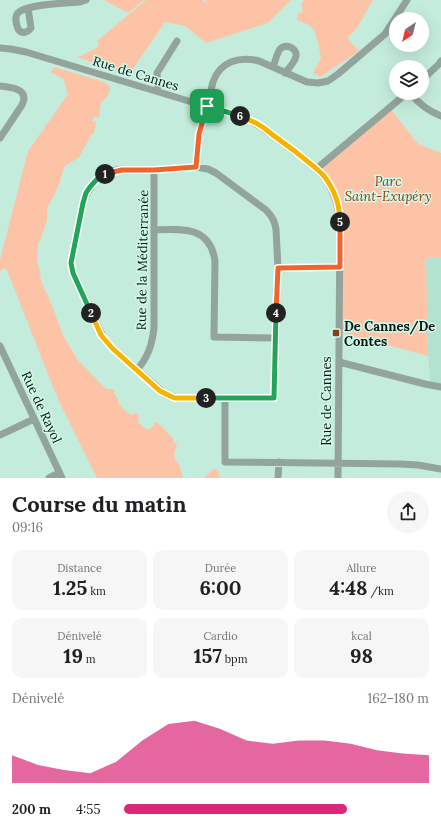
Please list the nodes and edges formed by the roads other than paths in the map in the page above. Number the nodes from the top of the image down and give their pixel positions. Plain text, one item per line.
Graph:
1 (86, 0) edge
2 (407, 0) edge
3 (28, 8) dead end
4 (177, 41) dead end
5 (0, 48) edge
6 (441, 61) edge
7 (273, 67) junction
8 (285, 73) junction
9 (429, 74) edge
10 (0, 86) edge
11 (156, 91) junction
12 (400, 100) edge
13 (416, 100) edge
14 (207, 106) junction
15 (441, 116) edge
16 (0, 138) edge
17 (196, 167) junction
18 (317, 169) junction
19 (154, 170) junction
20 (155, 230) junction
21 (340, 267) junction
22 (278, 268) junction
23 (276, 338) junction
24 (0, 346) edge
25 (339, 362) junction
26 (137, 370) junction
27 (441, 387) edge
28 (226, 399) junction
29 (34, 419) junction
30 (0, 434) edge
31 (279, 462) junction
32 (338, 463) junction
33 (441, 469) edge
34 (60, 476) edge
35 (48, 478) edge
36 (278, 478) edge
37 (338, 478) edge

1 - 3 street
2 - 8 street
4 - 11 street
5 - 11 street, Rue de Cannes
6 - 9 street
7 - 8 street
7 - 8 street
7 - 14 street
10 - 16 street
11 - 14 street, Rue de Cannes
12 - 18 street
13 - 15 street
14 - 17 street
14 - 18 street, Rue de Cannes
17 - 19 street
17 - 22 street
18 - 21 street, Rue de Cannes
19 - 20 street, Rue de la Méditerranée
19 - 26 street
20 - 23 street
20 - 26 street, Rue de la Méditerranée
21 - 22 street
21 - 25 street, Rue de Cannes
22 - 23 street
23 - 28 street
24 - 29 street, Rue de Rayol
25 - 27 street
25 - 32 street, Rue de Cannes
26 - 28 street
28 - 31 street
29 - 30 street
29 - 34 street, Rue de Rayol
31 - 32 street
31 - 36 street
32 - 33 street
32 - 37 street, Rue de Cannes
34 - 35 street

